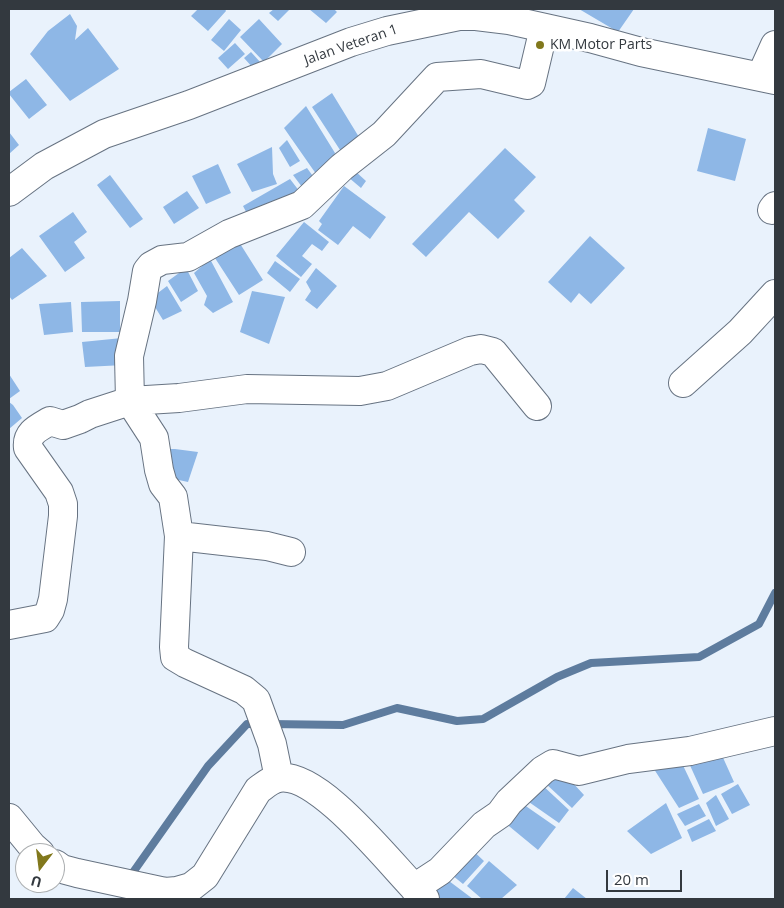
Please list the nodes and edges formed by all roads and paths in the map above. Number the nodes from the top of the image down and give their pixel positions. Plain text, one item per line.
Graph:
1 (458, 13) edge
2 (544, 28) junction
3 (775, 46) edge
4 (768, 78) edge
5 (9, 192) edge
6 (775, 294) edge
7 (683, 383) dead end
8 (130, 401) junction
9 (537, 406) dead end
10 (179, 536) junction
11 (291, 552) dead end
12 (9, 625) edge
13 (775, 731) edge
14 (279, 778) junction
15 (9, 818) edge
16 (30, 843) edge
17 (66, 869) edge
18 (419, 894) edge

1 - 2 street, Jalan Veteran 1
1 - 5 street, Jalan Veteran 1
2 - 4 street, Jalan Veteran 1
2 - 8 street
3 - 4 street
6 - 7 street
8 - 9 street
8 - 10 street
8 - 12 street
10 - 11 street
10 - 14 street
13 - 18 street
14 - 17 street
14 - 18 street
15 - 16 street

